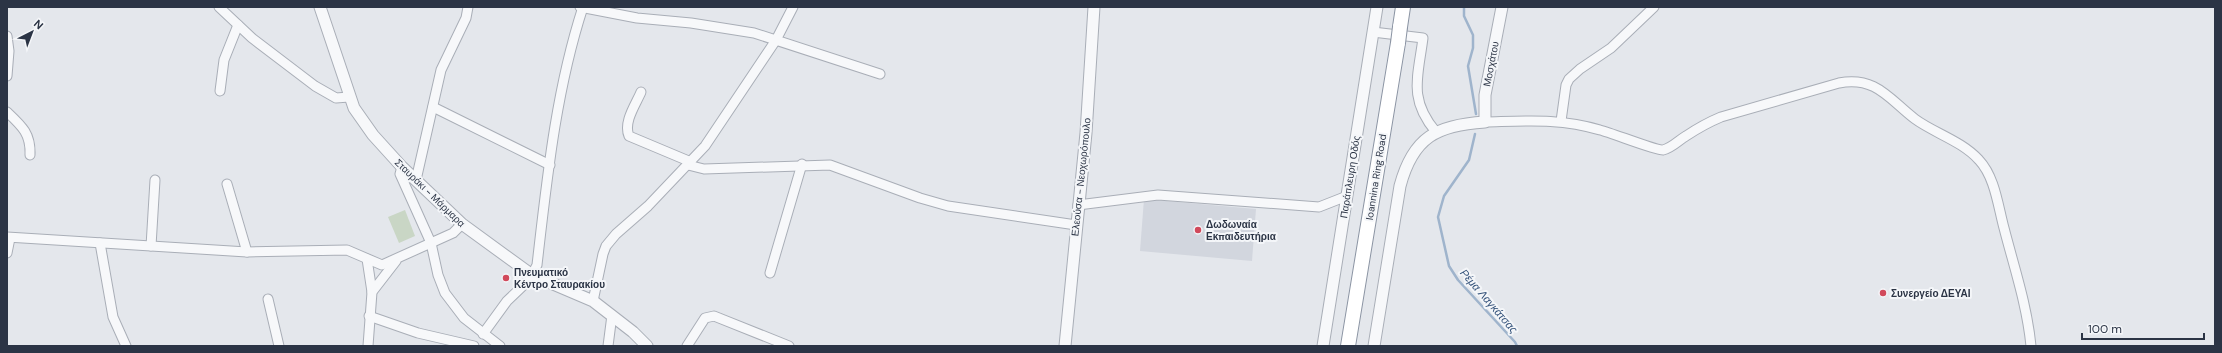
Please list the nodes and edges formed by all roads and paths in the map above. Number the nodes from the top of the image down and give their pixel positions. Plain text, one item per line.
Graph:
1 (219, 7) edge
2 (320, 7) edge
3 (468, 7) edge
4 (582, 7) edge
5 (793, 7) edge
6 (1094, 7) edge
7 (1377, 7) edge
8 (1404, 7) edge
9 (1502, 7) edge
10 (1654, 7) edge
11 (238, 25) junction
12 (1373, 32) junction
13 (7, 36) edge
14 (776, 40) junction
15 (880, 74) dead end
16 (7, 76) edge
17 (220, 91) dead end
18 (641, 92) dead end
19 (349, 97) junction
20 (433, 107) junction
21 (7, 112) edge
22 (1561, 121) junction
23 (1486, 122) junction
24 (1436, 132) junction
25 (30, 155) dead end
26 (690, 164) junction
27 (802, 164) junction
28 (550, 165) junction
29 (402, 167) junction
30 (155, 180) dead end
31 (416, 180) junction
32 (227, 184) dead end
33 (1347, 196) junction
34 (1078, 205) junction
35 (462, 224) junction
36 (1076, 225) junction
37 (8, 237) edge
38 (100, 243) junction
39 (431, 243) junction
40 (151, 246) junction
41 (248, 252) junction
42 (7, 253) edge
43 (367, 258) junction
44 (397, 260) junction
45 (770, 274) dead end
46 (532, 275) junction
47 (372, 292) junction
48 (268, 299) dead end
49 (593, 301) junction
50 (612, 315) junction
51 (369, 316) junction
52 (486, 336) junction
53 (126, 346) edge
54 (279, 346) edge
55 (368, 346) edge
56 (474, 346) edge
57 (483, 346) edge
58 (500, 346) edge
59 (608, 346) edge
60 (648, 346) edge
61 (687, 346) edge
62 (789, 346) edge
63 (1065, 346) edge
64 (1323, 346) edge
65 (1348, 346) edge
66 (1374, 346) edge
67 (2031, 346) edge

1 - 11 street
2 - 19 street, Σταυράκι - Μάρμαρα
3 - 20 street
4 - 14 street
4 - 28 street
5 - 14 street
6 - 34 street, Ελεούσα - Νεοχωρόπουλο
7 - 12 street, Παράπλευρη Οδός
8 - 65 highway, Ioannina Ring Road, bridge
9 - 23 street, Μοσχάτου
10 - 22 street
11 - 17 street
11 - 19 street
12 - 24 street
12 - 33 street, Παράπλευρη Οδός
13 - 16 street
14 - 15 street
14 - 26 street
18 - 26 street
19 - 29 street, Σταυράκι - Μάρμαρα
20 - 28 street
20 - 31 street
21 - 25 street
22 - 23 street
22 - 67 street
23 - 24 street
24 - 66 street
26 - 27 street
26 - 49 street
27 - 36 street
27 - 45 street
28 - 46 street
29 - 31 street, Σταυράκι - Μάρμαρα
29 - 39 street
30 - 40 street
31 - 35 street, Σταυράκι - Μάρμαρα
32 - 41 street
33 - 34 street
33 - 64 street, Παράπλευρη Οδός
34 - 36 street, Ελεούσα - Νεοχωρόπουλο
35 - 39 street
35 - 46 street, Σταυράκι - Μάρμαρα
36 - 63 street, Ελεούσα - Νεοχωρόπουλο
37 - 38 street
37 - 42 street
38 - 40 street
38 - 53 street
39 - 44 street
39 - 52 street
40 - 41 street
41 - 43 street
43 - 44 street
43 - 47 street
44 - 47 street
46 - 49 street, Σταυράκι - Μάρμαρα
46 - 52 street
47 - 51 street
48 - 54 street
49 - 50 street, Σταυράκι - Μάρμαρα
50 - 59 street
50 - 60 street, Σταυράκι - Μάρμαρα
51 - 55 street
51 - 56 street
52 - 57 street
52 - 58 street
61 - 62 street

